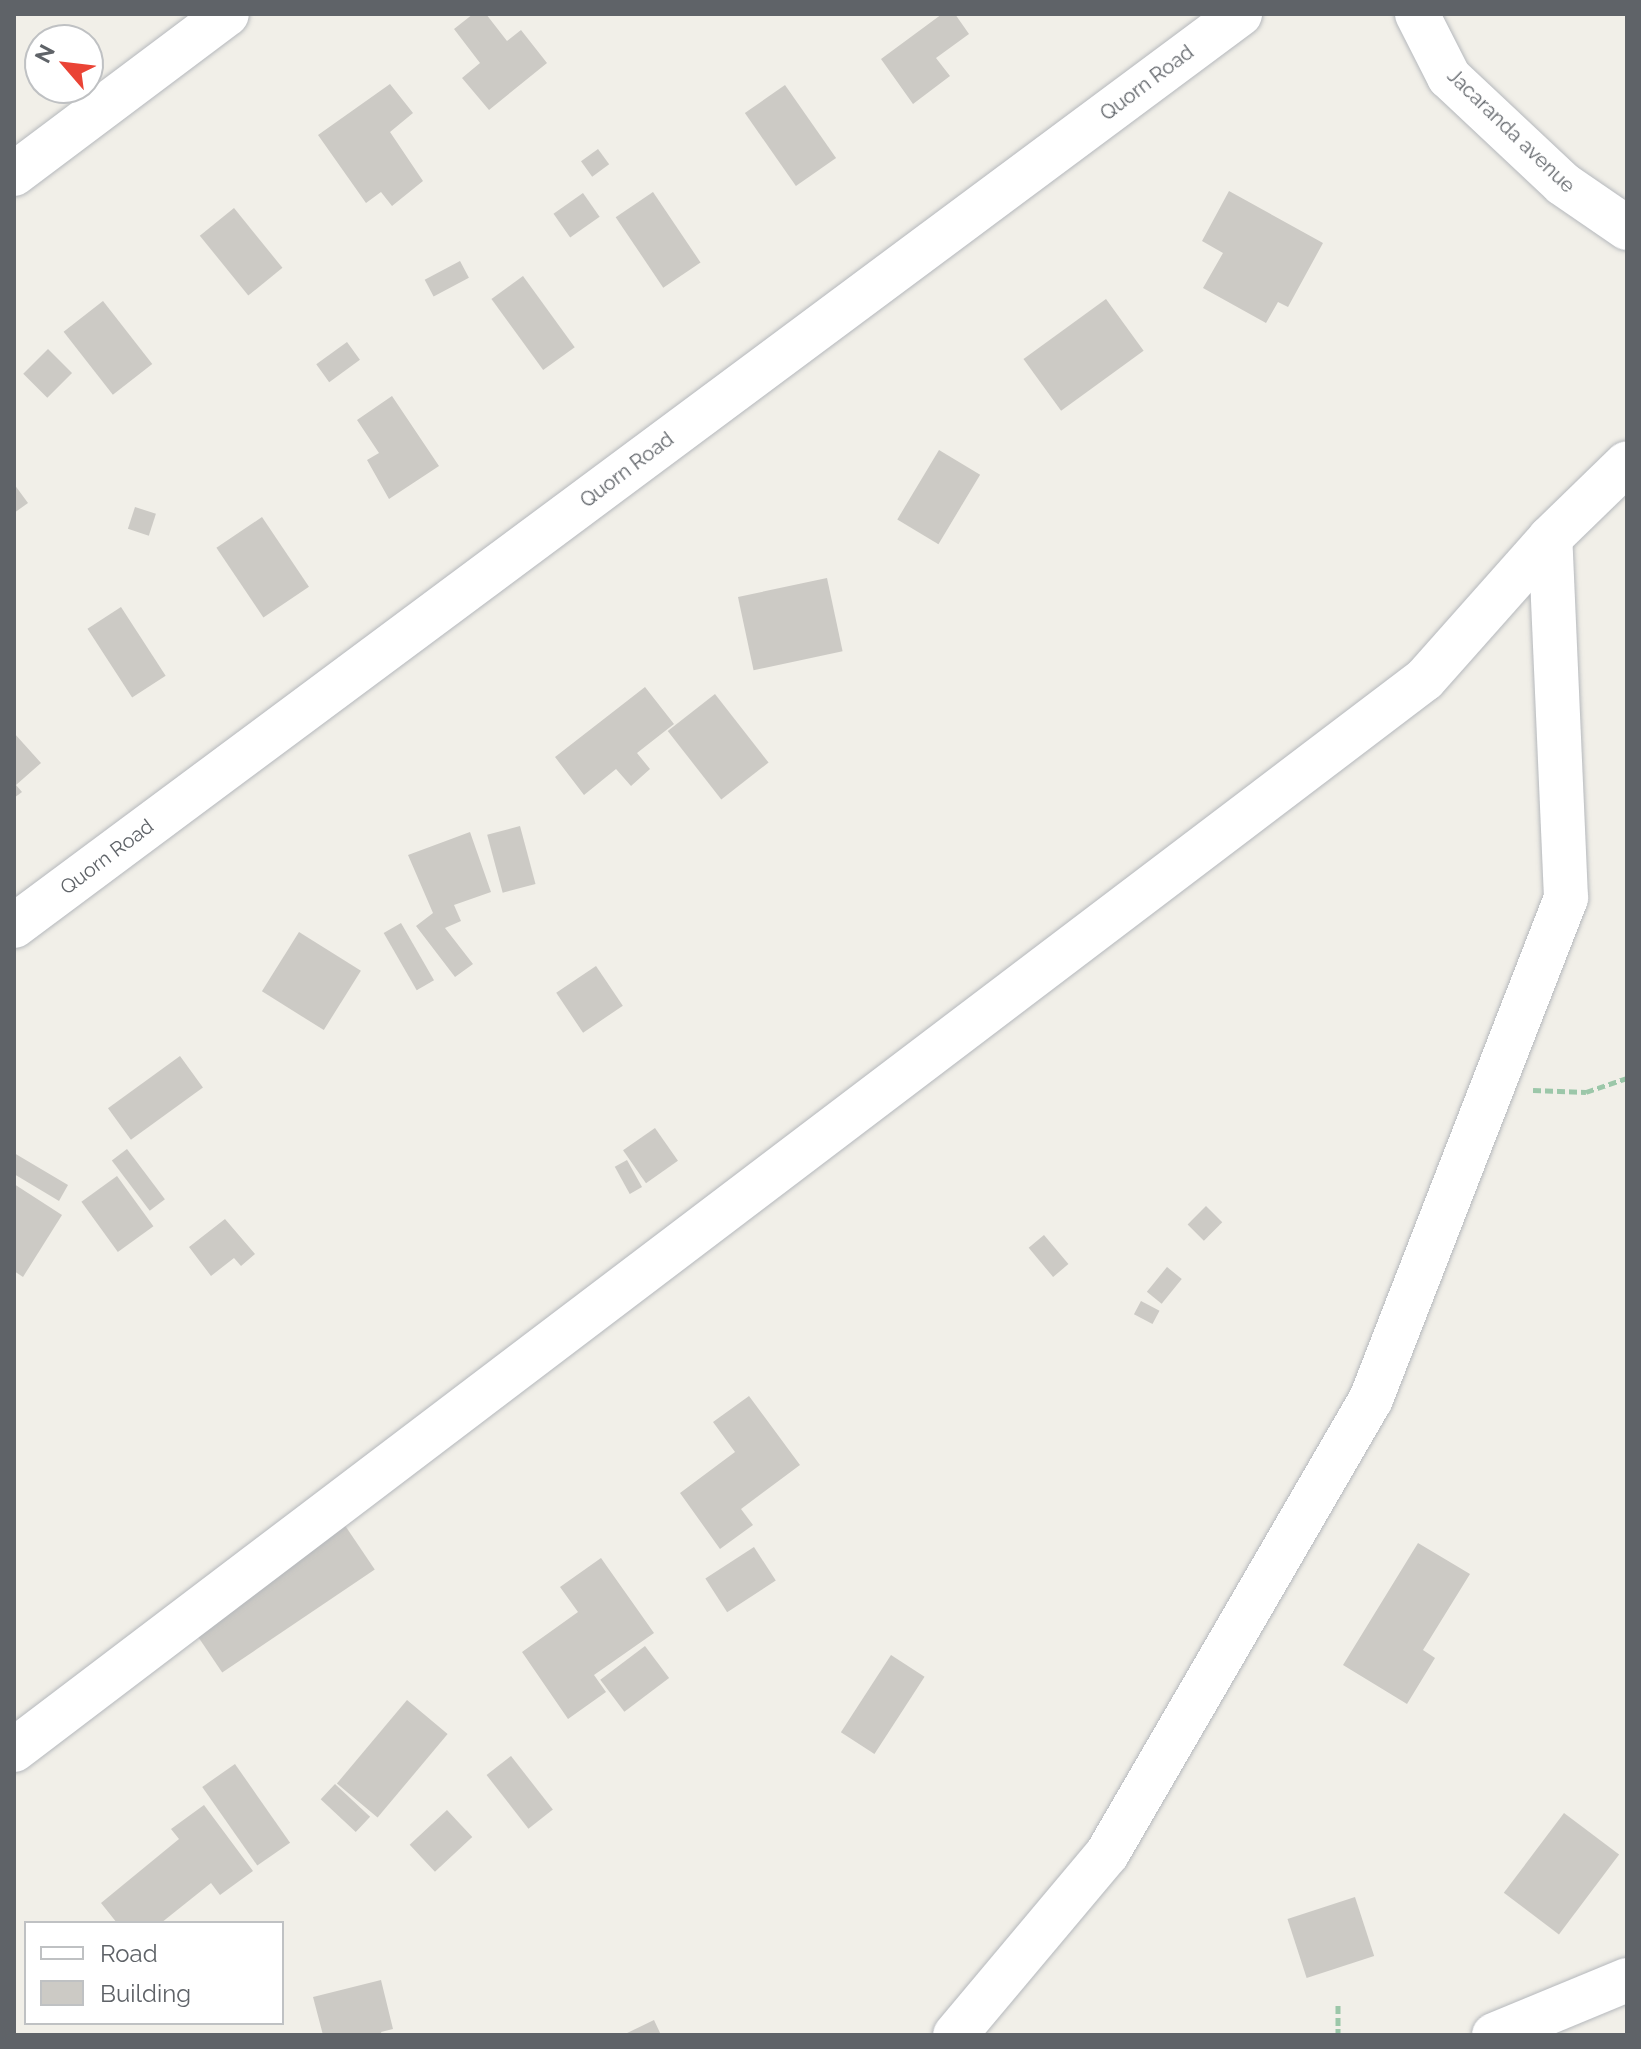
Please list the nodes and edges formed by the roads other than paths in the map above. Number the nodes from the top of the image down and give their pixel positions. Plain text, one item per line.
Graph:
1 (227, 14) edge
2 (1240, 14) edge
3 (1417, 14) edge
4 (14, 174) edge
5 (1627, 228) edge
6 (1627, 463) edge
7 (1550, 538) junction
8 (14, 926) edge
9 (14, 1750) edge
10 (1627, 1980) edge
11 (955, 2035) edge
12 (1494, 2035) edge

1 - 4 street
2 - 8 street, Quorn Road
3 - 5 street, Jacaranda avenue
6 - 7 street
7 - 9 street
7 - 11 street
10 - 12 street

